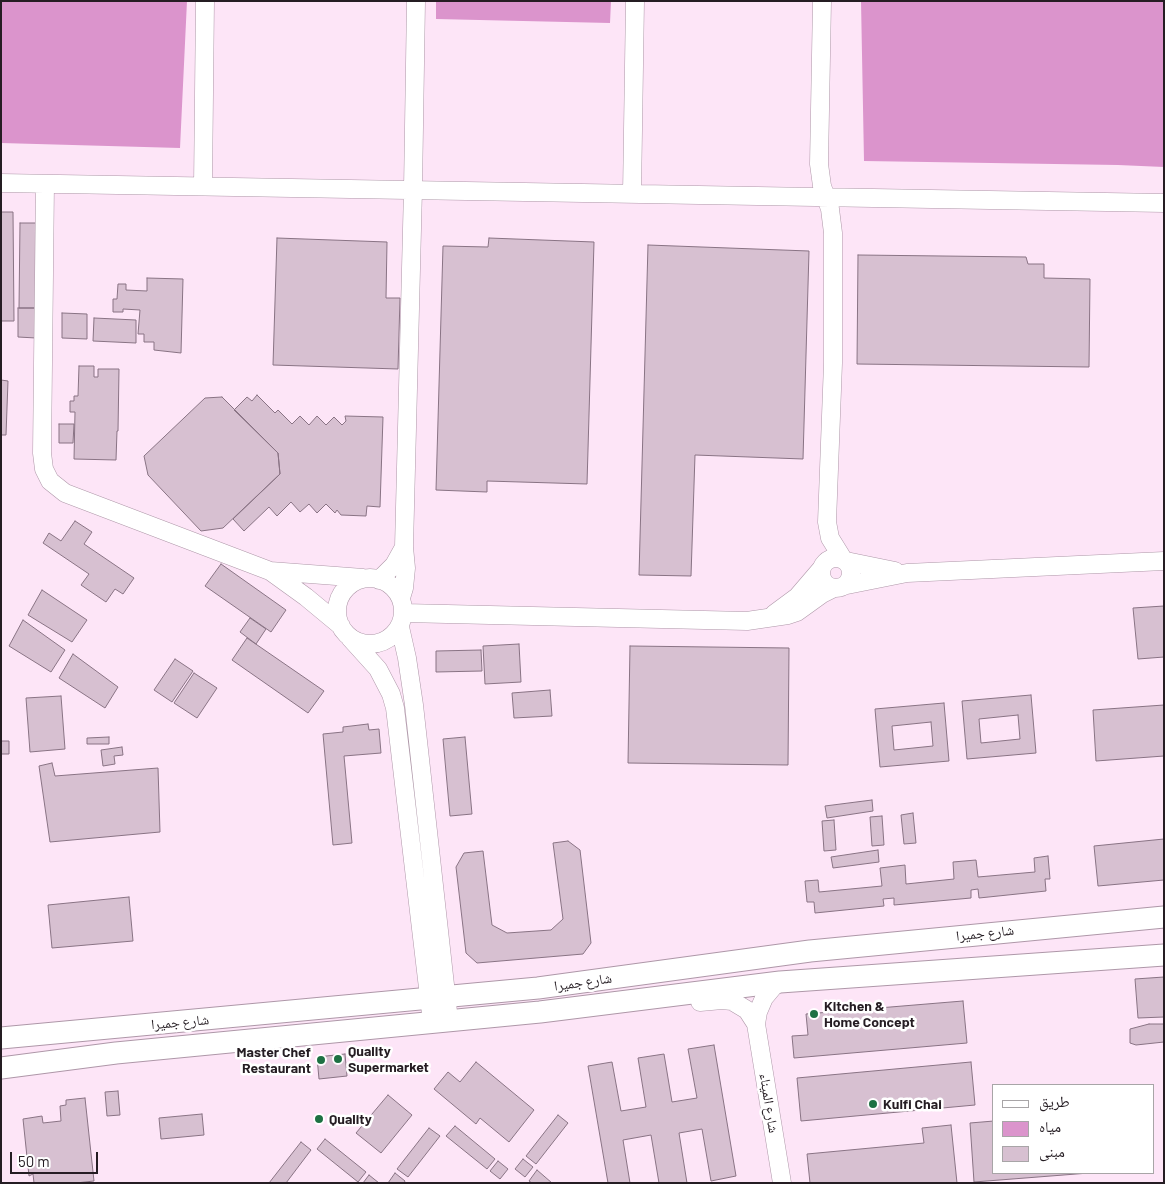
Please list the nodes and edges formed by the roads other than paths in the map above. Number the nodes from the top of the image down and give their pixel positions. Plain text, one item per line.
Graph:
1 (205, 1) edge
2 (416, 1) edge
3 (635, 1) edge
4 (822, 1) edge
5 (1, 183) edge
6 (45, 184) junction
7 (203, 186) junction
8 (414, 189) junction
9 (632, 194) junction
10 (826, 197) junction
11 (1164, 203) edge
12 (827, 522) junction
13 (404, 547) junction
14 (844, 560) junction
15 (1164, 561) edge
16 (822, 566) junction
17 (270, 571) junction
18 (907, 573) junction
19 (374, 579) junction
20 (840, 587) junction
21 (402, 613) junction
22 (768, 618) junction
23 (346, 632) junction
24 (1164, 917) edge
25 (1164, 942) edge
26 (1164, 955) edge
27 (1048, 963) junction
28 (780, 982) junction
29 (438, 998) junction
30 (658, 998) junction
31 (441, 1021) junction
32 (756, 1024) junction
33 (1, 1038) edge
34 (1, 1068) edge
35 (782, 1183) edge

1 - 7 street
2 - 8 street
3 - 9 street
4 - 10 street
5 - 6 street
6 - 7 street
6 - 17 street
7 - 8 street
8 - 9 street
8 - 13 street
9 - 10 street
10 - 11 street
10 - 12 street
12 - 14 street
12 - 16 street
13 - 19 street
13 - 21 street
14 - 16 street
14 - 18 street
14 - 20 street
15 - 18 street
16 - 20 street
16 - 22 street
17 - 19 street
17 - 23 street
18 - 20 street
19 - 21 street
19 - 23 street
20 - 22 street
21 - 22 street
21 - 23 street
21 - 29 street
23 - 29 street
24 - 29 main road, شارع جميرا
25 - 27 main road
26 - 27 main road, شارع جميرا
27 - 28 main road, شارع جميرا
28 - 30 main road, شارع جميرا
28 - 32 street
29 - 31 street
29 - 33 main road, شارع جميرا
30 - 31 main road, شارع جميرا
30 - 32 street
31 - 34 main road, شارع جميرا
32 - 35 street, شارع الميناء

